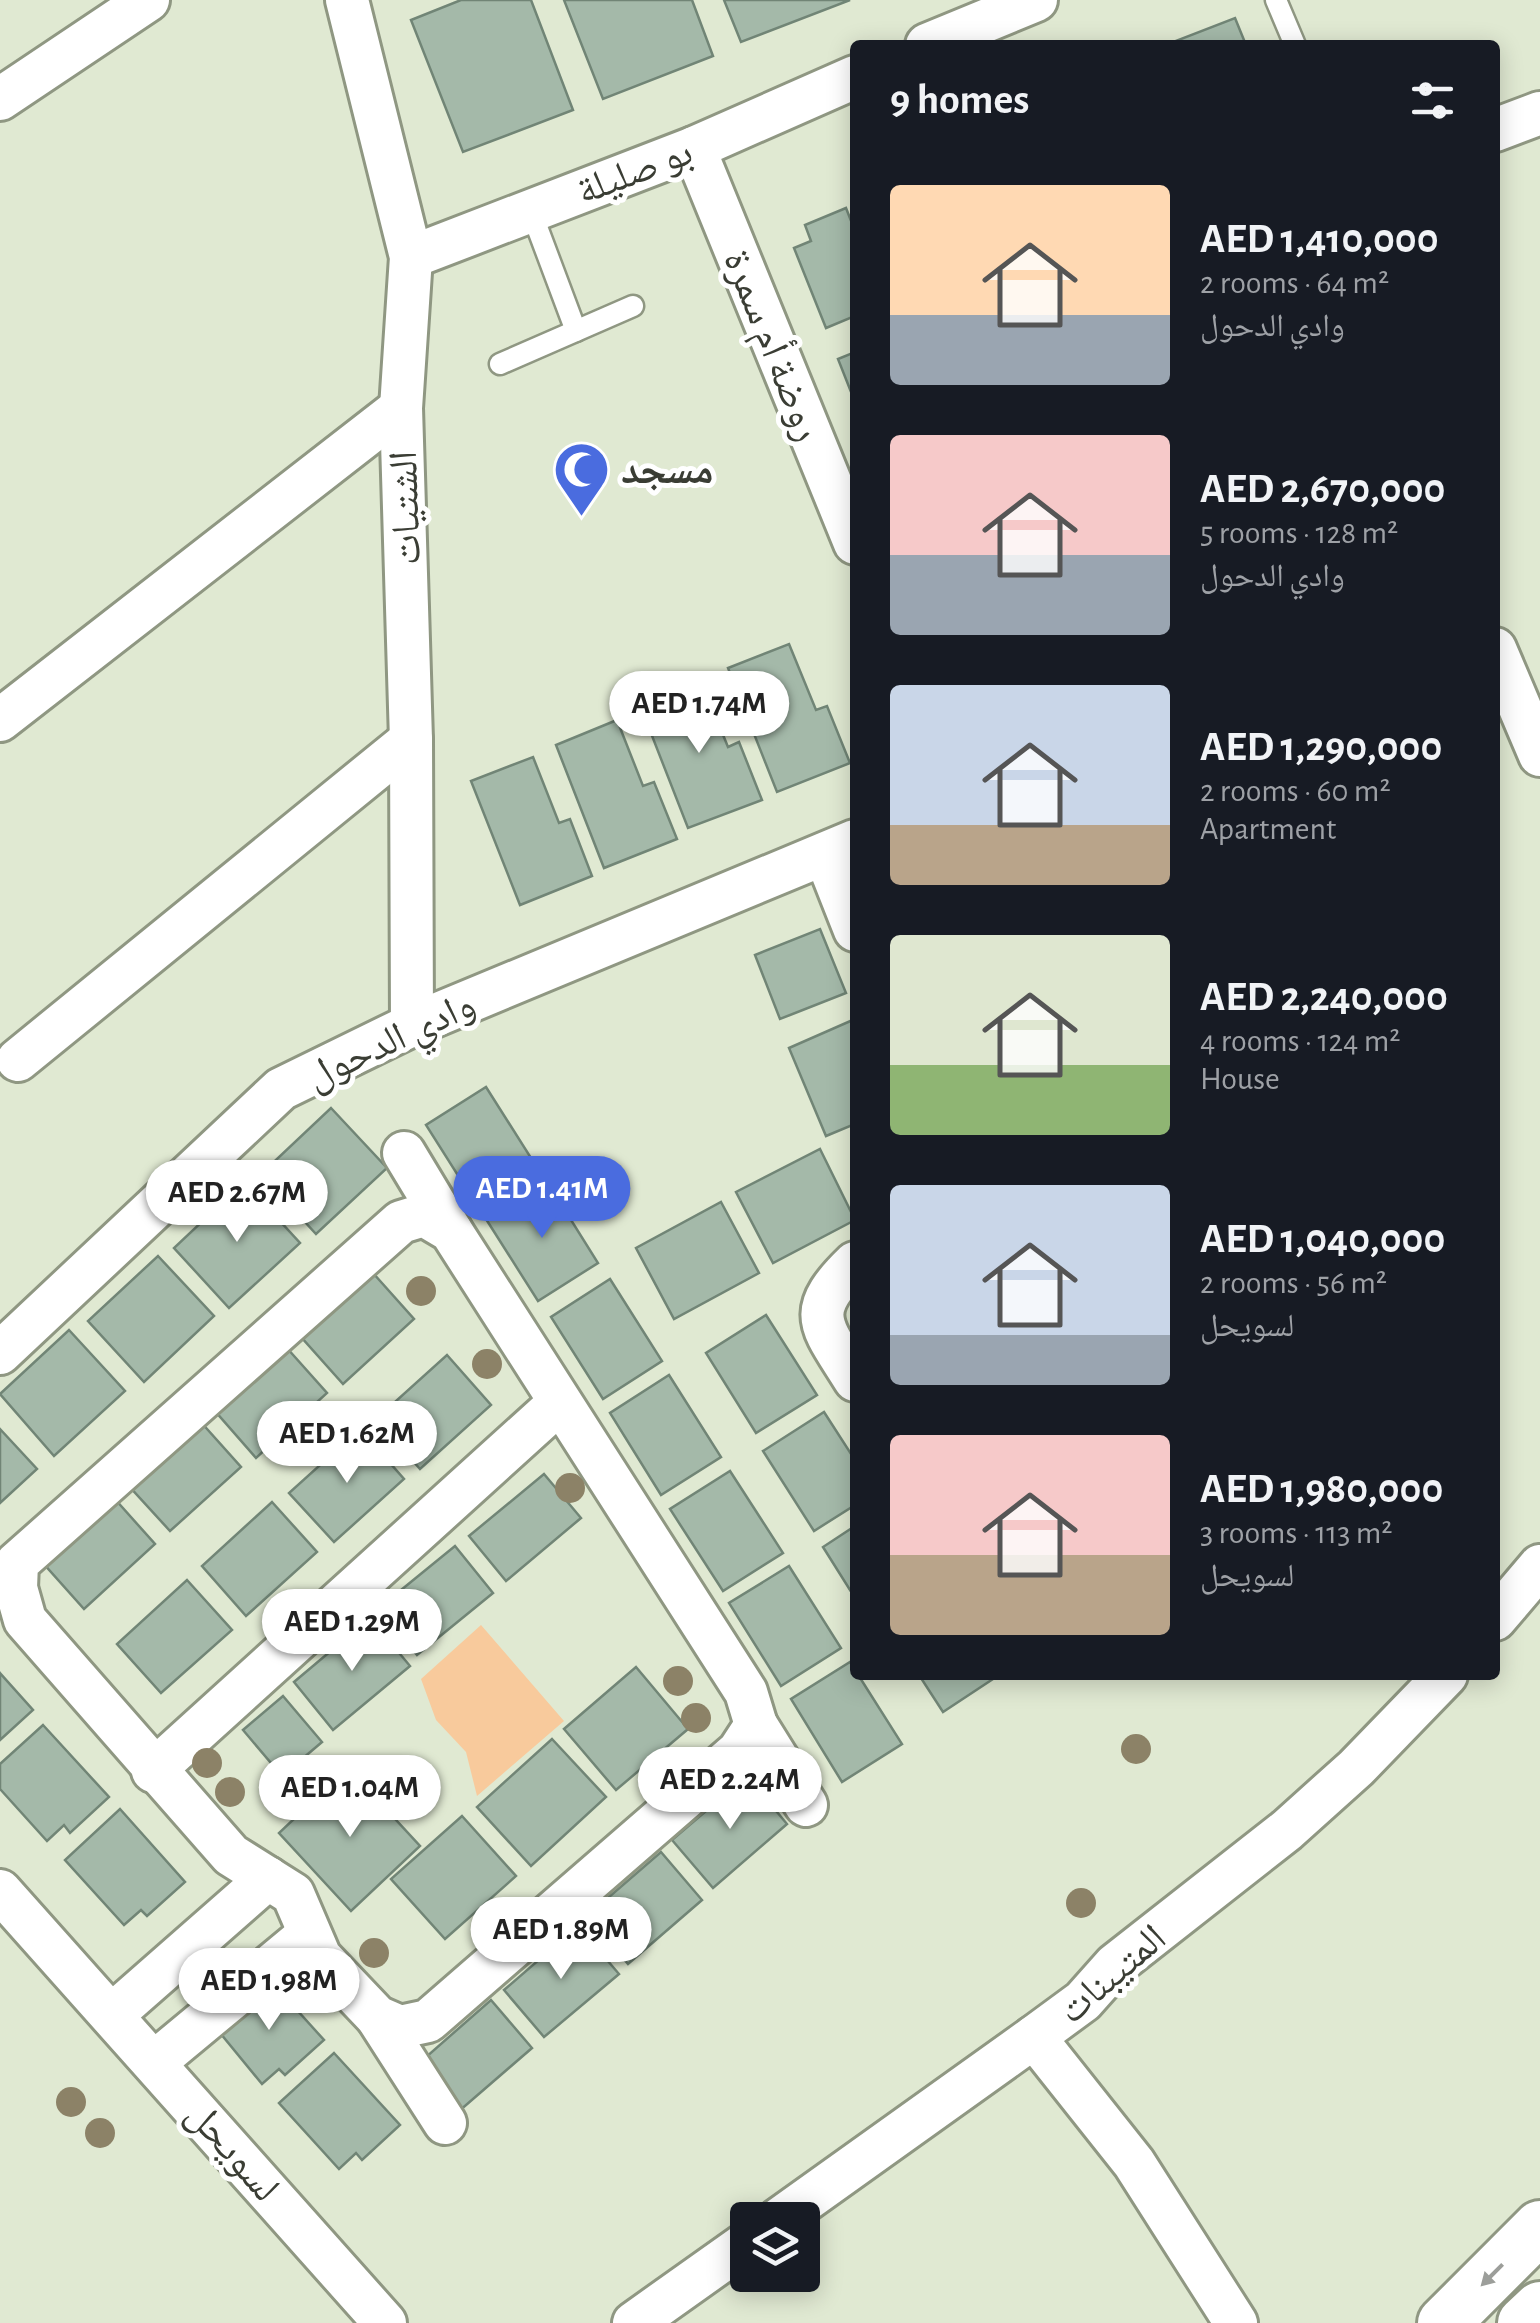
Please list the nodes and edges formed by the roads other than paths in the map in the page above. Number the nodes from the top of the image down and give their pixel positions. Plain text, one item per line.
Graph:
1 (148, 0) edge
2 (347, 0) edge
3 (1036, 0) edge
4 (1276, 0) edge
5 (943, 26) edge
6 (1293, 40) edge
7 (850, 79) edge
8 (0, 99) edge
9 (1540, 113) edge
10 (1500, 128) edge
11 (694, 148) junction
12 (531, 211) junction
13 (411, 257) junction
14 (633, 306) dead end
15 (576, 331) junction
16 (500, 364) dead end
17 (401, 408) junction
18 (850, 531) edge
19 (1500, 657) edge
20 (1529, 701) edge
21 (0, 720) edge
22 (411, 740) junction
23 (1540, 755) edge
24 (840, 848) edge
25 (850, 903) edge
26 (412, 1025) junction
27 (18, 1060) dead end
28 (404, 1152) dead end
29 (451, 1231) junction
30 (850, 1267) edge
31 (0, 1352) edge
32 (850, 1372) edge
33 (559, 1402) junction
34 (1540, 1566) edge
35 (9, 1570) edge
36 (1500, 1612) edge
37 (1441, 1680) edge
38 (756, 1725) junction
39 (153, 1771) junction
40 (806, 1805) dead end
41 (268, 1878) junction
42 (0, 1891) edge
43 (308, 1935) junction
44 (112, 2015) junction
45 (377, 2017) junction
46 (1034, 2037) junction
47 (156, 2061) junction
48 (445, 2122) dead end
49 (803, 2202) edge
50 (1540, 2227) edge
51 (730, 2255) edge
52 (1540, 2308) edge
53 (385, 2323) edge
54 (634, 2323) edge
55 (1236, 2323) edge
56 (1444, 2323) edge
57 (1524, 2323) edge

1 - 8 street
2 - 13 street, الشتيات
3 - 5 street
4 - 6 lane
7 - 11 street, بو صليلة
9 - 10 street
11 - 12 street, بو صليلة
11 - 18 street, روضة أم سمرة
12 - 13 street, بو صليلة
12 - 15 lane
13 - 17 street, الشتيات
14 - 15 lane
15 - 16 lane
17 - 21 street
17 - 22 street, الشتيات
19 - 20 street
20 - 23 street
22 - 26 street, الشتيات
22 - 27 street
24 - 25 street
24 - 26 street, وادي الدحول
26 - 31 street, وادي الدحول
28 - 29 street
29 - 33 street
29 - 35 street
30 - 32 street
33 - 38 street
33 - 39 street
34 - 36 street
35 - 39 street
37 - 46 street, المتيبنات
38 - 40 street
38 - 45 street
39 - 41 street
41 - 43 street
41 - 44 street
42 - 44 street, لسويحل
43 - 45 street
43 - 47 street
44 - 47 street, لسويحل
45 - 48 street
46 - 49 street
46 - 55 street, المتيبنات
47 - 53 street, لسويحل
50 -> 56 street
51 - 54 street
52 - 57 street

